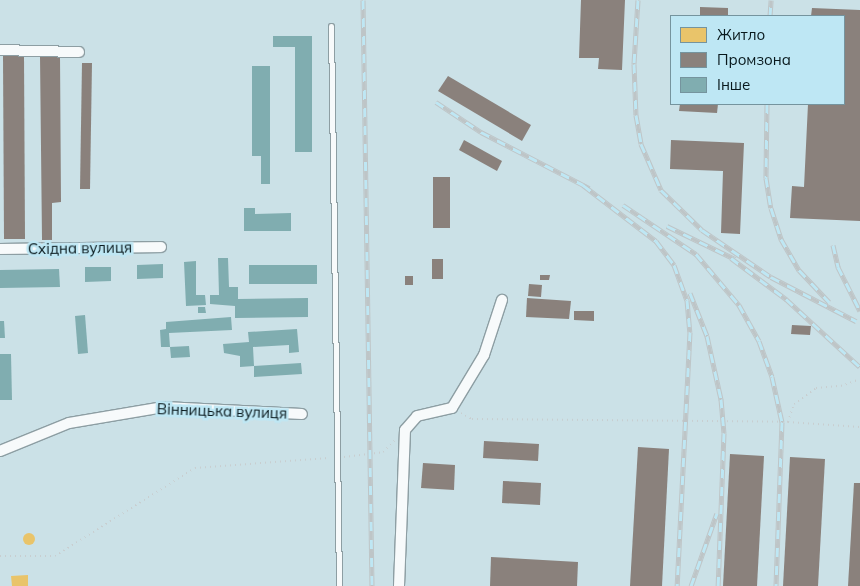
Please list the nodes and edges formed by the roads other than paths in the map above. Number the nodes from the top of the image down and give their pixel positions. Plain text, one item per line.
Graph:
1 (332, 26) dead end
2 (0, 50) edge
3 (79, 52) dead end
4 (161, 247) dead end
5 (0, 249) edge
6 (502, 300) dead end
7 (302, 414) dead end
8 (0, 451) edge
9 (339, 586) edge
10 (399, 586) edge

1 - 9 lane
2 - 3 street
4 - 5 street, Східна вулиця
6 - 10 street
7 - 8 street, Вінницька вулиця

